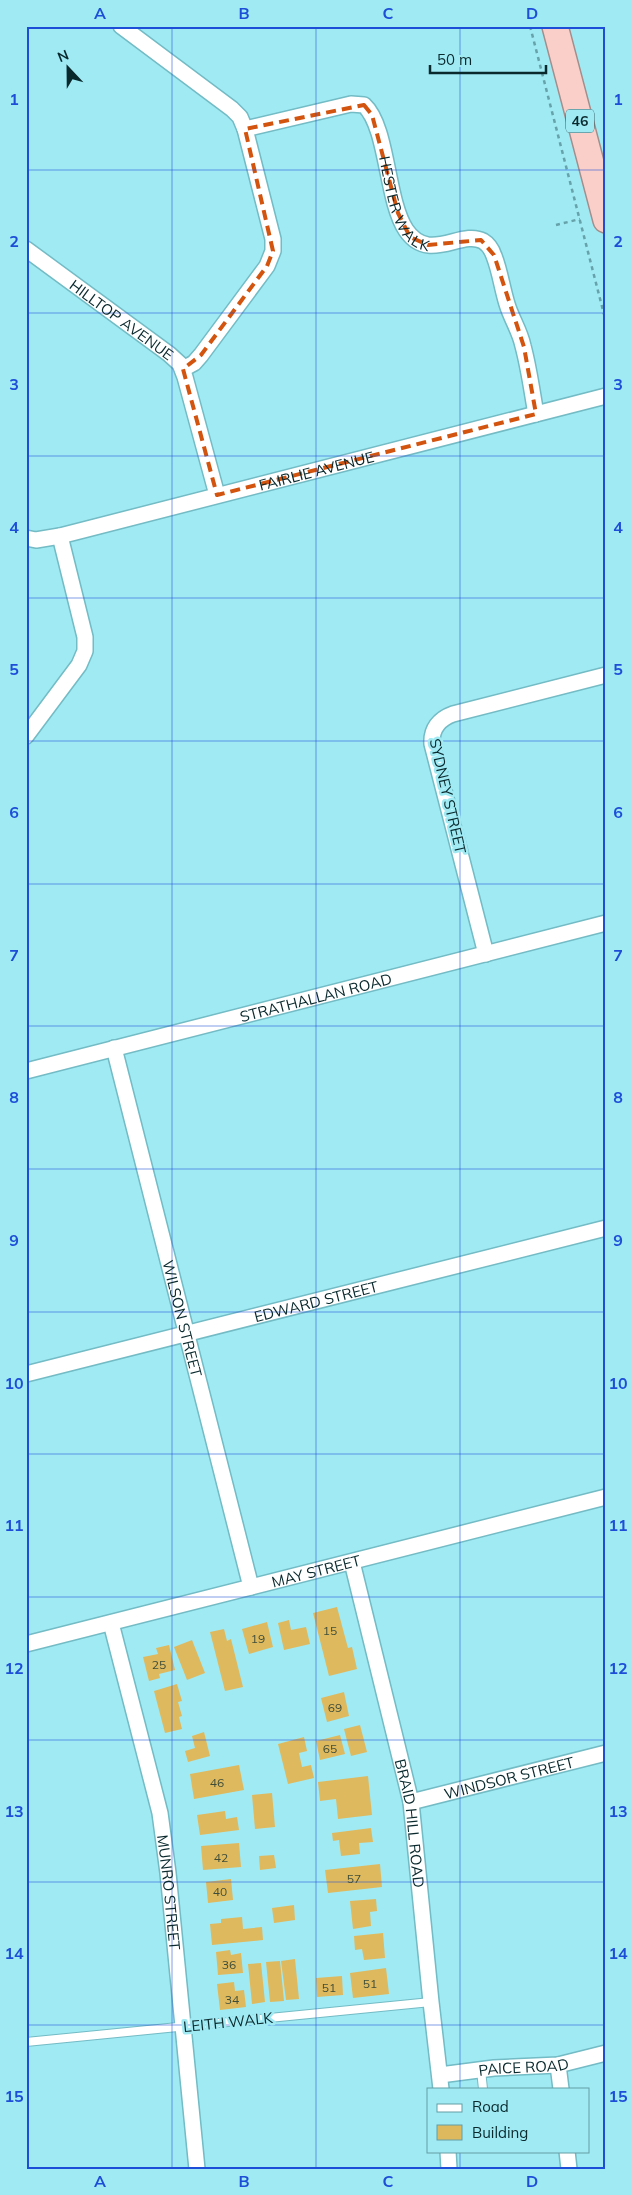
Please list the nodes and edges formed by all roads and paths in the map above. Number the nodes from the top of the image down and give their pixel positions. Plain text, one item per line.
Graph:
1 (530, 26) edge
2 (555, 26) edge
3 (123, 27) edge
4 (245, 130) junction
5 (580, 220) junction
6 (606, 220) edge
7 (556, 225) dead end
8 (26, 248) edge
9 (606, 322) edge
10 (183, 369) junction
11 (606, 396) edge
12 (536, 414) junction
13 (217, 495) junction
14 (60, 536) junction
15 (26, 538) edge
16 (606, 675) edge
17 (26, 736) edge
18 (606, 923) edge
19 (486, 954) junction
20 (114, 1048) junction
21 (26, 1071) edge
22 (606, 1228) edge
23 (187, 1334) junction
24 (26, 1374) edge
25 (606, 1497) edge
26 (352, 1562) junction
27 (251, 1587) junction
28 (110, 1622) junction
29 (26, 1644) edge
30 (606, 1753) edge
31 (412, 1802) junction
32 (431, 2002) junction
33 (183, 2026) junction
34 (26, 2042) edge
35 (606, 2053) edge
36 (558, 2065) junction
37 (481, 2070) junction
38 (440, 2082) edge
39 (483, 2088) edge
40 (561, 2088) edge
41 (448, 2152) edge
42 (567, 2152) edge
43 (197, 2169) edge
44 (449, 2169) edge
45 (569, 2169) edge

1 - 5 path
2 - 6 highway, 46
3 - 4 street
4 - 10 street
4 - 12 street, HESTER WALK
5 - 7 path
5 - 9 path
8 - 10 street, HILLTOP AVENUE
10 - 13 street, HILLTOP AVENUE
11 - 12 street, FAIRLIE AVENUE
12 - 13 street, FAIRLIE AVENUE
13 - 14 street, FAIRLIE AVENUE
14 - 15 street, FAIRLIE AVENUE
14 - 17 street
16 - 19 street, SYDNEY STREET
18 - 19 street, STRATHALLAN ROAD
19 - 20 street, STRATHALLAN ROAD
20 - 21 street, STRATHALLAN ROAD
20 - 23 street, WILSON STREET
22 - 23 street, EDWARD STREET
23 - 24 street, EDWARD STREET
23 - 27 street, WILSON STREET
25 - 26 street, MAY STREET
26 - 27 street, MAY STREET
26 - 31 street, BRAID HILL ROAD
27 - 28 street, MAY STREET
28 - 29 street, MAY STREET
28 - 33 street, MUNRO STREET
30 - 31 street, WINDSOR STREET
31 - 32 street, BRAID HILL ROAD
32 - 33 lane, LEITH WALK
32 - 38 street, BRAID HILL ROAD
33 - 34 lane, LEITH WALK
33 - 43 street, MUNRO STREET
35 - 36 street, PAICE ROAD
36 - 37 street, PAICE ROAD
36 - 40 street
37 - 38 street, PAICE ROAD
37 - 39 lane
41 - 44 street
42 - 45 street

